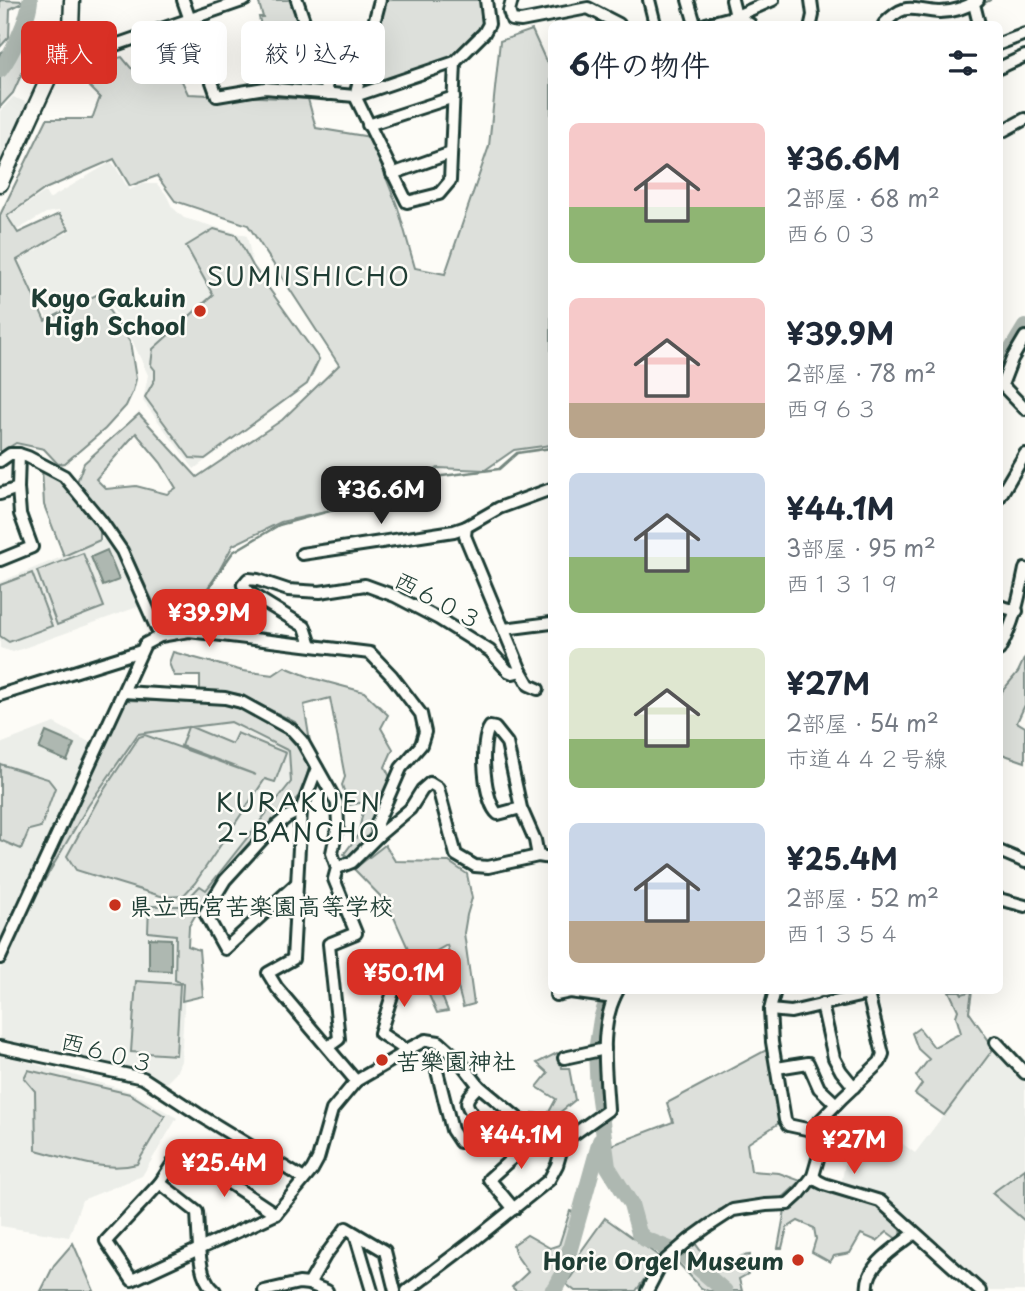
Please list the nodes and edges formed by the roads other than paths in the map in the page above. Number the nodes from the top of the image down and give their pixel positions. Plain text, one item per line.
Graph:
1 (72, 0) edge
2 (183, 0) edge
3 (244, 0) edge
4 (297, 0) edge
5 (380, 0) edge
6 (486, 0) edge
7 (512, 0) edge
8 (649, 0) edge
9 (688, 0) edge
10 (732, 0) edge
11 (773, 0) edge
12 (811, 0) edge
13 (911, 3) edge
14 (975, 4) edge
15 (591, 6) edge
16 (736, 16) junction
17 (937, 17) edge
18 (556, 19) edge
19 (190, 20) junction
20 (71, 21) edge
21 (614, 21) edge
22 (654, 21) edge
23 (694, 21) edge
24 (717, 21) edge
25 (745, 21) edge
26 (812, 21) edge
27 (887, 21) edge
28 (1025, 34) edge
29 (1003, 42) edge
30 (117, 45) edge
31 (1025, 56) edge
32 (455, 62) junction
33 (1003, 66) edge
34 (47, 84) edge
35 (329, 93) junction
36 (355, 96) junction
37 (454, 97) junction
38 (1025, 121) edge
39 (368, 125) junction
40 (1003, 131) edge
41 (451, 153) junction
42 (392, 174) junction
43 (0, 184) edge
44 (1025, 337) edge
45 (1003, 382) edge
46 (1003, 386) edge
47 (1025, 409) edge
48 (19, 454) junction
49 (1025, 454) edge
50 (0, 461) edge
51 (18, 488) junction
52 (548, 490) edge
53 (1003, 491) edge
54 (0, 494) edge
55 (467, 527) junction
56 (302, 554) dead end
57 (0, 560) edge
58 (1025, 569) edge
59 (1003, 607) edge
60 (1017, 611) junction
61 (548, 623) edge
62 (504, 629) junction
63 (160, 635) junction
64 (1003, 642) edge
65 (311, 645) junction
66 (141, 651) junction
67 (521, 671) junction
68 (538, 690) dead end
69 (123, 692) junction
70 (0, 695) edge
71 (317, 768) junction
72 (521, 808) junction
73 (301, 810) junction
74 (378, 836) junction
75 (1003, 853) edge
76 (538, 856) junction
77 (548, 858) edge
78 (1025, 862) edge
79 (337, 867) junction
80 (297, 883) junction
81 (1003, 900) edge
82 (1025, 906) edge
83 (0, 958) edge
84 (406, 962) dead end
85 (561, 994) edge
86 (590, 994) edge
87 (774, 994) edge
88 (861, 994) edge
89 (869, 994) edge
90 (556, 995) dead end
91 (611, 996) edge
92 (822, 1004) junction
93 (770, 1010) junction
94 (996, 1042) dead end
95 (0, 1047) edge
96 (328, 1047) junction
97 (406, 1050) junction
98 (600, 1050) junction
99 (564, 1058) dead end
100 (436, 1066) dead end
101 (777, 1068) junction
102 (1025, 1073) edge
103 (356, 1081) junction
104 (480, 1086) junction
105 (854, 1087) junction
106 (836, 1104) junction
107 (811, 1130) junction
108 (538, 1135) junction
109 (562, 1149) junction
110 (177, 1157) dead end
111 (190, 1157) dead end
112 (813, 1176) junction
113 (304, 1180) junction
114 (160, 1183) junction
115 (514, 1209) junction
116 (276, 1214) junction
117 (915, 1233) junction
118 (355, 1234) junction
119 (199, 1249) junction
120 (309, 1284) junction
121 (133, 1286) edge
122 (215, 1291) edge
123 (264, 1291) edge
124 (325, 1291) edge
125 (372, 1291) edge
126 (395, 1291) edge
127 (407, 1291) edge
128 (648, 1291) edge
129 (868, 1291) edge
130 (981, 1291) edge

1 - 20 main road
2 - 19 street
3 - 19 street
4 - 35 street
5 - 36 street
6 - 32 street
7 - 18 street
8 - 22 street
9 - 23 street
10 - 16 street
11 - 16 street
12 - 26 street
13 - 17 street
13 - 27 street
14 - 17 street
15 - 18 street
15 - 21 street
16 - 24 street
16 - 25 street
19 - 30 street
19 - 35 street
28 - 29 street
31 - 33 street
32 - 36 street
32 - 37 street
34 - 43 main road
35 - 36 street
36 - 39 street
37 - 39 street
37 - 41 street
38 - 40 street
39 - 42 street
41 - 42 street
41 - 42 street
44 - 45 street
46 - 47 street
48 - 50 street
48 - 51 street
48 - 63 street
49 - 53 street
51 - 54 street
51 - 57 street
52 - 55 street
55 - 56 street
55 - 62 street, 西６０３
58 - 60 street
59 - 60 street
60 - 64 street
61 - 62 street
62 - 67 street, 西６０３
63 - 65 street
63 - 66 street
65 - 67 street, 西６０３
65 - 74 street
66 - 69 street
66 - 70 street
67 - 68 street
69 - 71 street
69 - 83 street
71 - 73 street
71 - 79 street
72 - 72 street
72 - 76 street
73 - 80 street
73 - 80 street
74 - 76 street
74 - 79 street
75 - 78 street
76 - 77 street
79 - 96 street
80 - 96 street
81 - 82 street
84 - 97 street
85 - 90 street
86 - 91 street
87 - 93 street
88 - 92 street
89 - 105 street
91 - 98 street
92 - 93 street
92 - 105 street
93 - 101 street
94 - 102 street
95 - 113 street, 西６０３
96 - 103 street
97 - 103 street
97 - 104 street
98 - 99 street
98 - 109 street
100 - 104 street
101 - 106 street
101 - 107 street
103 - 113 street
104 - 108 street
105 - 106 street
106 - 107 street
107 - 112 street
108 - 109 street
108 - 115 street
109 - 115 street
110 - 114 street
111 - 116 street
112 - 117 street
112 - 128 street
113 - 116 street
114 - 119 street
114 - 121 street
115 - 127 street
116 - 119 street
117 - 129 street
117 - 130 street
118 - 120 street
118 - 125 street
118 - 126 street
119 - 121 street
119 - 122 street
120 - 123 street
120 - 124 street

